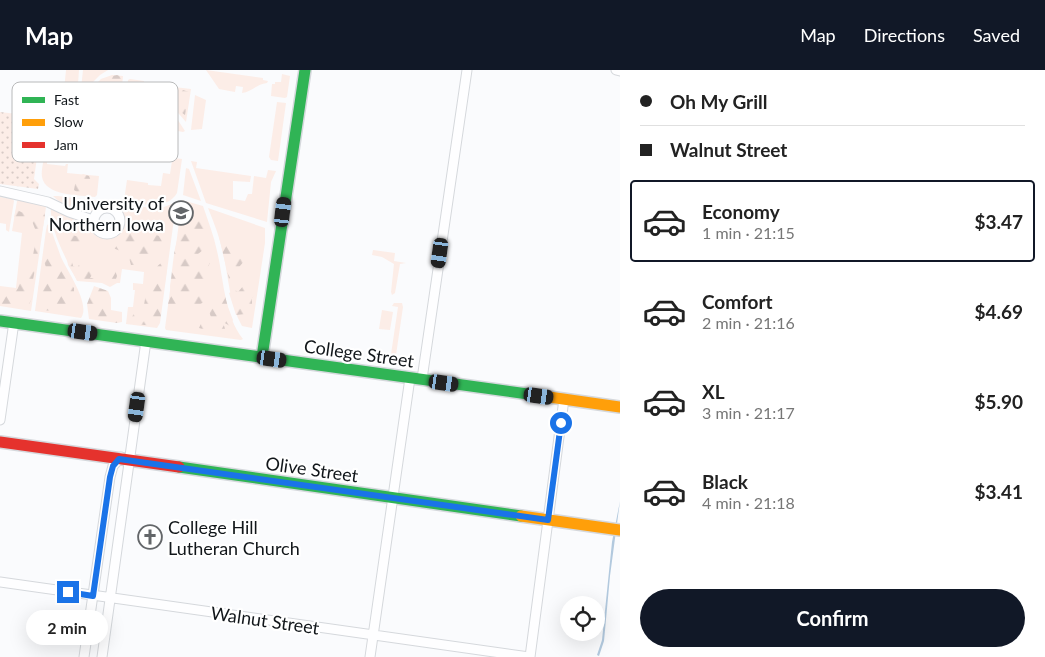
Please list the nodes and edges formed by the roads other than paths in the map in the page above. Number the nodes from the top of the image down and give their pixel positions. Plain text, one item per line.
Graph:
1 (304, 70) edge
2 (467, 70) edge
3 (616, 70) edge
4 (620, 71) edge
5 (0, 192) edge
6 (94, 220) dead end
7 (0, 320) edge
8 (14, 322) junction
9 (146, 341) junction
10 (262, 354) junction
11 (416, 379) junction
12 (564, 399) junction
13 (620, 407) edge
14 (0, 420) edge
15 (0, 442) edge
16 (124, 459) junction
17 (393, 498) junction
18 (548, 520) junction
19 (616, 529) edge
20 (0, 582) edge
21 (93, 596) junction
22 (110, 598) junction
23 (374, 635) junction
24 (84, 657) edge
25 (102, 657) edge
26 (370, 657) edge
27 (530, 657) edge

1 - 10 street
2 - 11 street
3 - 4 street
5 - 6 street
7 - 8 street, College Street
8 - 9 street, College Street
8 - 14 street
9 - 10 street, College Street
9 - 16 street
10 - 11 street, College Street
11 - 12 street, College Street
11 - 17 street
12 - 13 street, College Street
12 - 18 street
15 - 16 street, Olive Street
16 - 17 street, Olive Street
16 - 21 street
16 - 22 street
17 - 18 street, Olive Street
17 - 23 street
18 - 19 street, Olive Street
18 - 27 street
20 - 21 street, Walnut Street
21 - 22 street, Walnut Street
21 - 24 street
22 - 23 street, Walnut Street
22 - 25 street
23 - 26 street
23 - 27 street, Walnut Street

